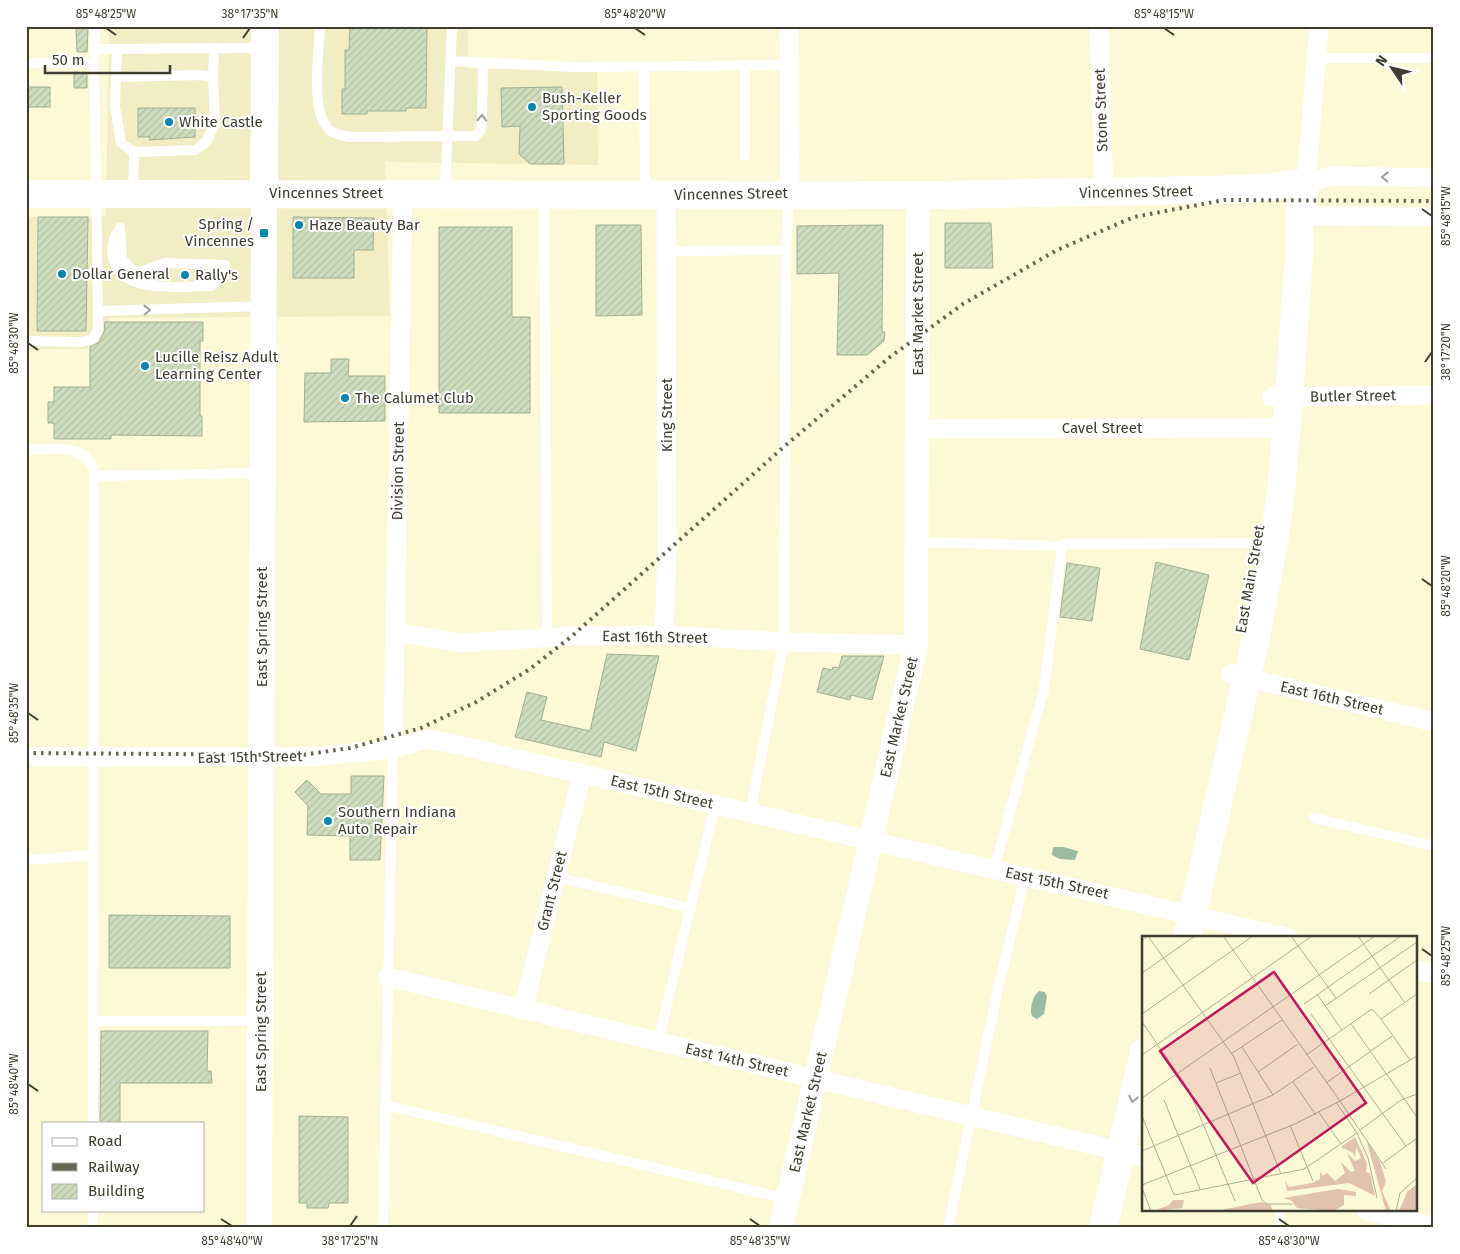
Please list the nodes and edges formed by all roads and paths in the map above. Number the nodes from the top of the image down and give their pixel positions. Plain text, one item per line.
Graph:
1 (95, 26) edge
2 (320, 26) edge
3 (452, 26) edge
4 (789, 26) edge
5 (1099, 26) edge
6 (1319, 26) edge
7 (265, 37) edge
8 (214, 48) junction
9 (117, 49) junction
10 (94, 50) junction
11 (1316, 58) junction
12 (1434, 58) edge
13 (451, 61) junction
14 (26, 62) edge
15 (484, 62) junction
16 (94, 63) junction
17 (745, 65) junction
18 (644, 66) junction
19 (789, 66) junction
20 (213, 77) junction
21 (116, 78) junction
22 (447, 136) junction
23 (134, 152) junction
24 (745, 156) dead end
25 (1434, 178) edge
26 (1306, 183) junction
27 (96, 193) junction
28 (133, 193) junction
29 (264, 193) junction
30 (403, 193) junction
31 (445, 193) junction
32 (1104, 193) junction
33 (26, 194) edge
34 (544, 194) junction
35 (790, 194) junction
36 (656, 195) junction
37 (918, 195) junction
38 (1299, 216) junction
39 (1434, 217) edge
40 (786, 250) junction
41 (666, 251) junction
42 (225, 268) joint
43 (264, 306) junction
44 (98, 311) junction
45 (26, 341) edge
46 (1434, 395) edge
47 (1280, 397) junction
48 (1278, 428) junction
49 (918, 429) junction
50 (26, 450) edge
51 (263, 474) junction
52 (94, 476) junction
53 (916, 542) junction
54 (1257, 543) junction
55 (1062, 546) junction
56 (395, 632) junction
57 (664, 635) junction
58 (547, 637) junction
59 (784, 642) junction
60 (916, 645) junction
61 (1239, 676) junction
62 (1434, 722) edge
63 (393, 749) junction
64 (26, 758) edge
65 (94, 758) junction
66 (262, 758) junction
67 (582, 773) junction
68 (715, 805) junction
69 (750, 813) junction
70 (1314, 818) dead end
71 (870, 842) junction
72 (1434, 846) edge
73 (93, 855) junction
74 (26, 860) edge
75 (994, 870) junction
76 (556, 877) junction
77 (1025, 877) junction
78 (691, 908) junction
79 (1185, 921) edge
80 (1172, 936) edge
81 (1277, 936) edge
82 (1418, 970) edge
83 (1434, 974) edge
84 (388, 977) junction
85 (523, 1010) junction
86 (260, 1021) junction
87 (93, 1022) junction
88 (658, 1042) junction
89 (1142, 1073) edge
90 (816, 1079) junction
91 (386, 1105) junction
92 (972, 1116) junction
93 (93, 1122) edge
94 (1142, 1131) edge
95 (1134, 1155) edge
96 (788, 1199) junction
97 (93, 1212) edge
98 (1280, 1212) edge
99 (1374, 1212) edge
100 (1434, 1226) edge
101 (94, 1228) edge
102 (259, 1228) edge
103 (383, 1228) edge
104 (782, 1228) edge
105 (948, 1228) edge
106 (1103, 1228) edge
107 (1120, 1228) edge
108 (1278, 1228) edge

1 - 10 lane
2 - 22 lane
3 - 13 lane
4 - 19 street
5 - 32 street, Stone Street
6 - 11 street
7 - 8 lane
7 - 29 main road, East Spring Street
8 - 9 lane
8 - 20 lane
9 - 10 lane
9 - 21 lane
10 - 16 lane
11 - 12 lane
11 - 26 street
13 - 15 lane
13 - 22 lane
14 - 16 lane
15 - 18 lane
22 -> 15 lane
16 - 27 lane
17 - 18 lane
17 - 19 lane
17 - 24 lane
18 - 36 lane
19 - 35 street
20 - 21 lane
20 - 23 lane
21 - 23 lane
22 - 31 lane
23 - 28 lane
25 -> 26 street, Vincennes Street
26 - 32 main road, Vincennes Street
26 - 38 main road, East Main Street
27 - 28 main road, Vincennes Street
27 - 33 main road, Vincennes Street
27 - 44 lane
28 - 29 main road, Vincennes Street
29 - 30 main road, Vincennes Street
29 - 43 main road, East Spring Street
30 - 31 main road, Vincennes Street
30 - 56 street, Division Street
31 - 34 main road, Vincennes Street
32 - 37 main road, Vincennes Street
34 - 36 main road, Vincennes Street
34 - 58 lane
35 - 36 main road, Vincennes Street
35 - 37 main road, Vincennes Street
35 - 40 lane
36 - 41 street, King Street
37 - 49 street, East Market Street
38 - 39 street
38 - 47 main road, East Main Street
40 - 41 lane
40 - 59 lane
41 - 57 street, King Street
42 - 42 lane
44 -> 43 lane
43 - 51 main road, East Spring Street
44 - 45 lane
46 - 47 street, Butler Street
47 - 48 main road, East Main Street
48 - 49 street, Cavel Street
48 - 54 main road, East Main Street
48 - 61 main road, East Main Street
49 - 53 street, East Market Street
50 - 52 lane
51 - 52 lane
51 - 66 main road, East Spring Street
52 - 65 lane
53 - 55 lane
53 - 60 street, East Market Street
54 - 55 lane
54 - 61 main road, East Main Street
55 - 75 lane
56 - 58 street, East 16th Street
56 - 63 street, Division Street
57 - 58 street, East 16th Street
57 - 59 street, East 16th Street
59 - 60 street, East 16th Street
59 - 69 lane
60 - 71 street, East Market Street
61 - 62 street, East 16th Street
61 - 79 main road, East Main Street
63 - 66 street, East 15th Street
63 - 67 street, East 15th Street
63 - 84 lane
64 - 65 street, East 15th Street
65 - 66 street, East 15th Street
65 - 73 lane
66 - 86 main road, East Spring Street
67 - 68 street, East 15th Street
67 - 76 street, Grant Street
68 - 69 street, East 15th Street
68 - 78 lane
69 - 71 street, East 15th Street
70 - 72 lane
71 - 75 street, East 15th Street
71 - 90 street, East Market Street
73 - 74 lane
73 - 87 lane
75 - 77 street, East 15th Street
76 - 78 lane
76 - 85 street, Grant Street
77 - 79 street, East 15th Street
77 - 92 lane
78 - 88 lane
79 - 80 main road, East Main Street
79 - 81 street, East 15th Street
82 - 83 street
84 - 85 street, East 14th Street
84 - 91 lane
85 - 88 street, East 14th Street
86 - 87 lane
86 - 102 main road, East Spring Street
87 - 93 lane
88 - 90 street, East 14th Street
89 -> 95 main road
90 - 92 street, East 14th Street
90 - 96 street, East Market Street
91 - 96 lane
91 - 103 lane
92 - 95 street, East 14th Street
92 - 105 lane
94 - 95 main road
95 - 106 main road
95 - 107 main road
96 - 104 street, East Market Street
97 - 101 lane
98 - 108 lane
99 - 100 street

